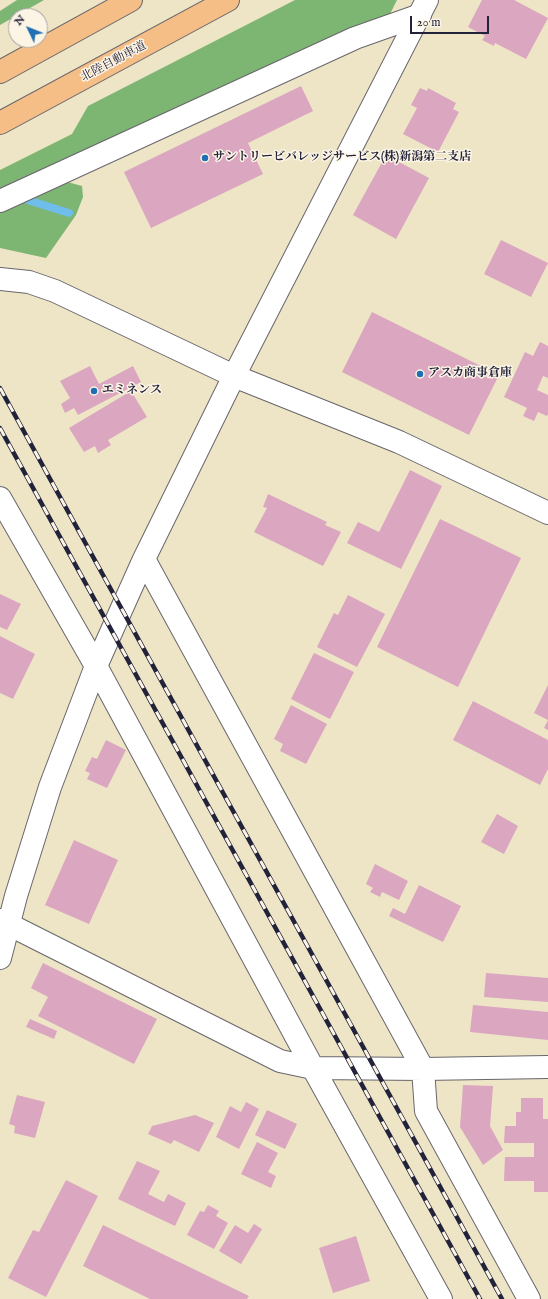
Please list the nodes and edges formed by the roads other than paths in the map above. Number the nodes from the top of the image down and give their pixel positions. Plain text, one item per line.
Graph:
1 (131, 0) edge
2 (228, 0) edge
3 (424, 7) edge
4 (0, 72) edge
5 (0, 123) edge
6 (0, 201) edge
7 (0, 279) edge
8 (234, 376) junction
9 (0, 498) edge
10 (548, 513) edge
11 (144, 559) junction
12 (96, 666) junction
13 (4, 922) edge
14 (0, 958) edge
15 (548, 1067) edge
16 (313, 1068) junction
17 (423, 1069) junction
18 (441, 1299) edge
19 (529, 1299) edge

1 - 4 highway
2 - 5 highway, 北陸自動車道
3 - 6 street
3 - 8 street
7 - 8 street
8 - 10 street
8 - 11 street
9 - 12 street
11 - 12 street
11 - 17 street
12 - 13 street
12 - 16 street
13 - 14 street
13 - 16 street
15 - 17 street
16 - 17 street
16 - 18 street
17 - 19 street

